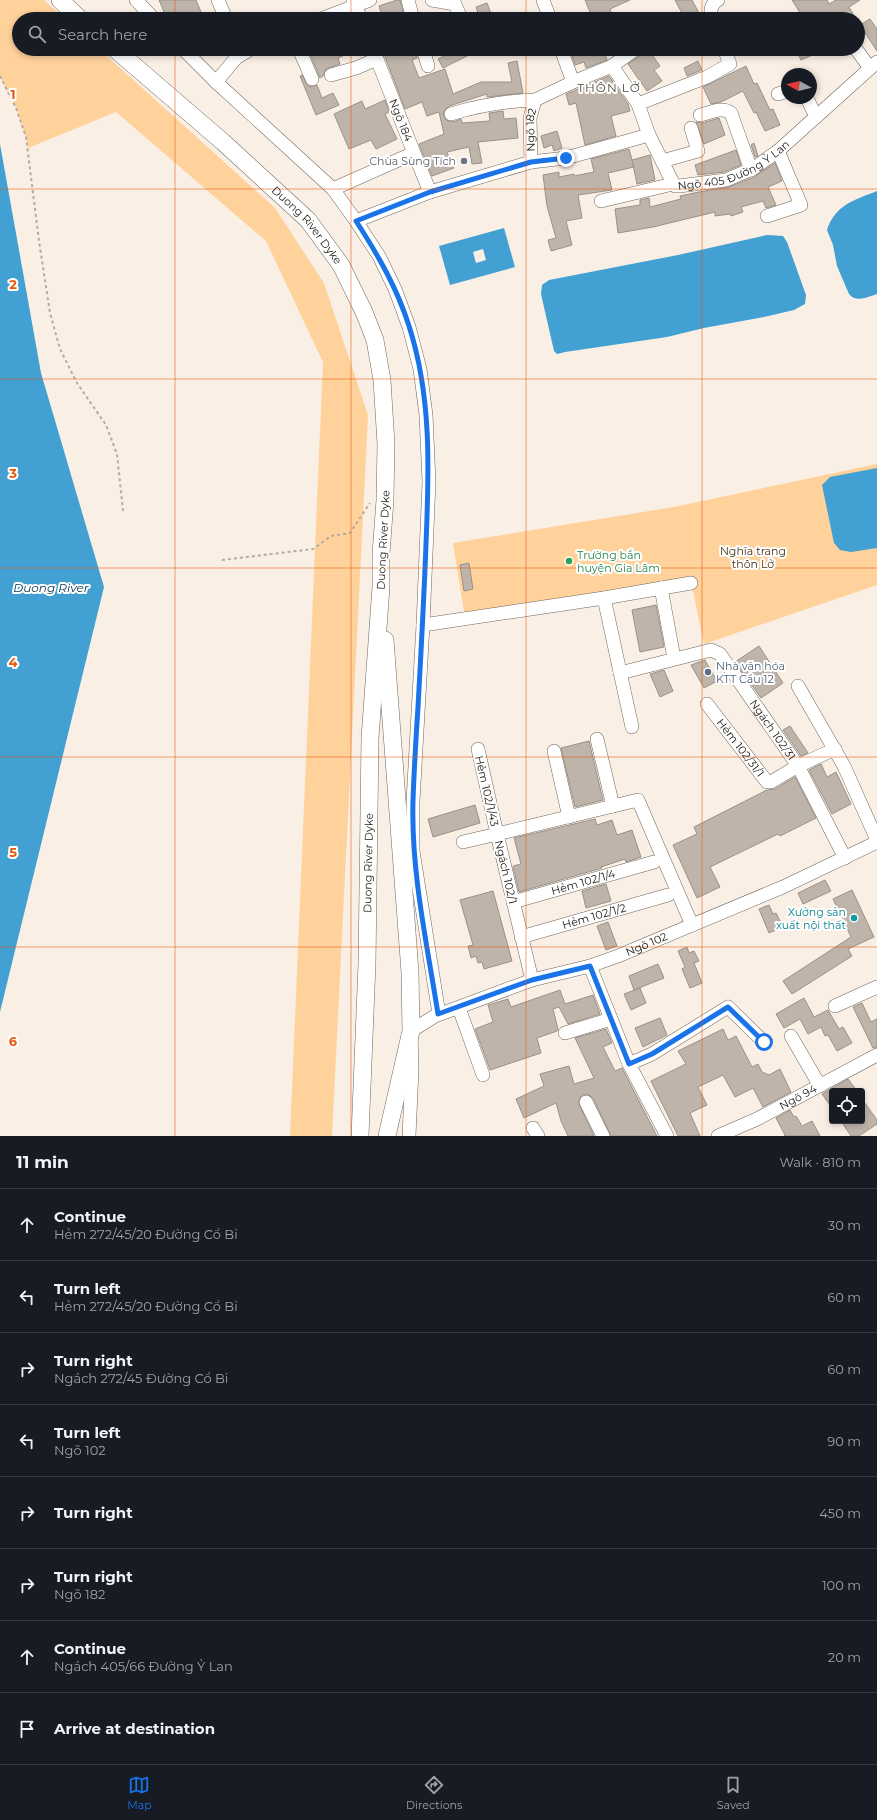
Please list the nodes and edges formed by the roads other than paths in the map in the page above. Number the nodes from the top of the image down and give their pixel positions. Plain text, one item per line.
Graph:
1 (60, 0) edge
2 (136, 0) edge
3 (218, 0) edge
4 (370, 0) edge
5 (408, 0) edge
6 (432, 0) edge
7 (543, 0) edge
8 (718, 0) edge
9 (354, 3) edge
10 (73, 12) edge
11 (147, 12) edge
12 (223, 12) edge
13 (335, 12) edge
14 (411, 12) edge
15 (458, 12) edge
16 (547, 12) edge
17 (711, 12) edge
18 (122, 56) edge
19 (190, 56) edge
20 (239, 56) edge
21 (302, 56) edge
22 (372, 56) edge
23 (376, 56) edge
24 (425, 56) edge
25 (564, 56) edge
26 (626, 56) edge
27 (727, 56) edge
28 (863, 56) edge
29 (873, 65) edge
30 (428, 66) dead end
31 (612, 66) junction
32 (331, 75) dead end
33 (312, 79) dead end
34 (216, 82) junction
35 (573, 82) junction
36 (535, 100) junction
37 (638, 104) junction
38 (810, 104) edge
39 (451, 114) dead end
40 (700, 116) dead end
41 (816, 117) junction
42 (691, 128) dead end
43 (649, 135) junction
44 (778, 151) junction
45 (414, 153) junction
46 (531, 162) junction
47 (662, 162) junction
48 (751, 170) junction
49 (673, 184) junction
50 (333, 190) junction
51 (430, 192) junction
52 (601, 201) dead end
53 (767, 216) dead end
54 (356, 221) junction
55 (691, 583) dead end
56 (381, 587) junction
57 (661, 588) junction
58 (604, 598) junction
59 (423, 625) junction
60 (674, 658) junction
61 (620, 673) junction
62 (798, 686) dead end
63 (707, 704) dead end
64 (632, 727) dead end
65 (597, 739) dead end
66 (478, 749) dead end
67 (835, 749) junction
68 (554, 751) dead end
69 (798, 766) junction
70 (613, 806) junction
71 (569, 817) junction
72 (497, 834) junction
73 (877, 841) edge
74 (464, 842) dead end
75 (845, 858) junction
76 (654, 862) dead end
77 (668, 895) dead end
78 (513, 902) junction
79 (692, 925) junction
80 (521, 937) junction
81 (590, 966) junction
82 (532, 980) junction
83 (877, 987) edge
84 (834, 1006) dead end
85 (459, 1008) junction
86 (438, 1014) junction
87 (611, 1019) junction
88 (411, 1031) junction
89 (565, 1033) dead end
90 (791, 1036) dead end
91 (764, 1042) dead end
92 (877, 1055) edge
93 (629, 1064) junction
94 (483, 1075) dead end
95 (820, 1086) junction
96 (586, 1102) dead end
97 (360, 1136) edge
98 (387, 1136) edge
99 (408, 1136) edge
100 (603, 1136) edge
101 (667, 1136) edge
102 (718, 1136) edge

1 - 10 main road
2 - 11 street
3 - 12 street
4 - 9 street
5 - 14 street
6 - 15 street
7 - 16 street
8 - 17 street
9 - 13 street
18 - 56 main road, Duong River Dyke
19 - 34 street
20 - 34 street
21 - 33 street
22 - 32 street
23 - 45 street, Ngõ 184
24 - 30 street
25 - 35 street
26 - 31 street
27 - 37 street
28 - 29 street
29 - 41 street, Ngõ 405 Đường Ỷ Lan
31 - 35 street
31 - 37 street, Ngõ 405 Đường Ỷ Lan
34 - 50 street
35 - 36 street, Ngõ 182
36 - 39 street
36 - 46 street, Ngõ 182
37 - 43 street, Ngõ 405 Đường Ỷ Lan
38 - 41 street
40 - 48 street
41 - 44 street, Ngõ 405 Đường Ỷ Lan
42 - 47 street
43 - 46 street
43 - 47 street, Ngõ 405 Đường Ỷ Lan
44 - 48 street, Ngõ 405 Đường Ỷ Lan
44 - 53 street
45 - 50 street, Ngõ 184
45 - 51 street
46 - 51 street, Ngõ 182
47 - 49 street, Ngõ 405 Đường Ỷ Lan
48 - 49 street, Ngõ 405 Đường Ỷ Lan
49 - 52 street
50 - 54 street
51 - 54 street, Ngõ 182
54 - 59 street
55 - 57 street
56 - 88 main road
56 - 97 main road, Duong River Dyke
57 - 58 street
57 - 60 street
58 - 59 street
58 - 61 street
59 - 86 street
60 - 61 street, Ngách 102/31
60 - 69 street, Ngách 102/31
61 - 64 street
62 - 67 street
63 - 69 street, Hẻm 102/31/1
65 - 70 street
66 - 72 street, Hẻm 102/1/43
67 - 69 street, Hẻm 102/31/1
67 - 73 street
68 - 71 street
69 - 75 street, Ngách 102/31
70 - 71 street, Ngách 102/1
70 - 79 street, Ngách 102/1
71 - 72 street, Ngách 102/1
72 - 74 street
72 - 78 street, Ngách 102/1
73 - 75 street, Ngõ 102
75 - 79 street, Ngõ 102
76 - 78 street, Hẻm 102/1/4
77 - 80 street, Hẻm 102/1/2
78 - 80 street, Ngách 102/1
79 - 81 street, Ngõ 102
80 - 82 street, Ngách 102/1
81 - 82 street, Ngõ 102
81 - 87 street
82 - 85 street, Ngõ 102
83 - 84 street
85 - 86 street, Ngõ 102
85 - 94 street
86 - 88 street, Ngõ 102
87 - 89 street
87 - 93 street
88 - 98 main road
88 - 99 street
90 - 95 street
91 - 93 street
92 - 95 street, Ngõ 94
93 - 101 street
95 - 102 street, Ngõ 94
96 - 100 street

